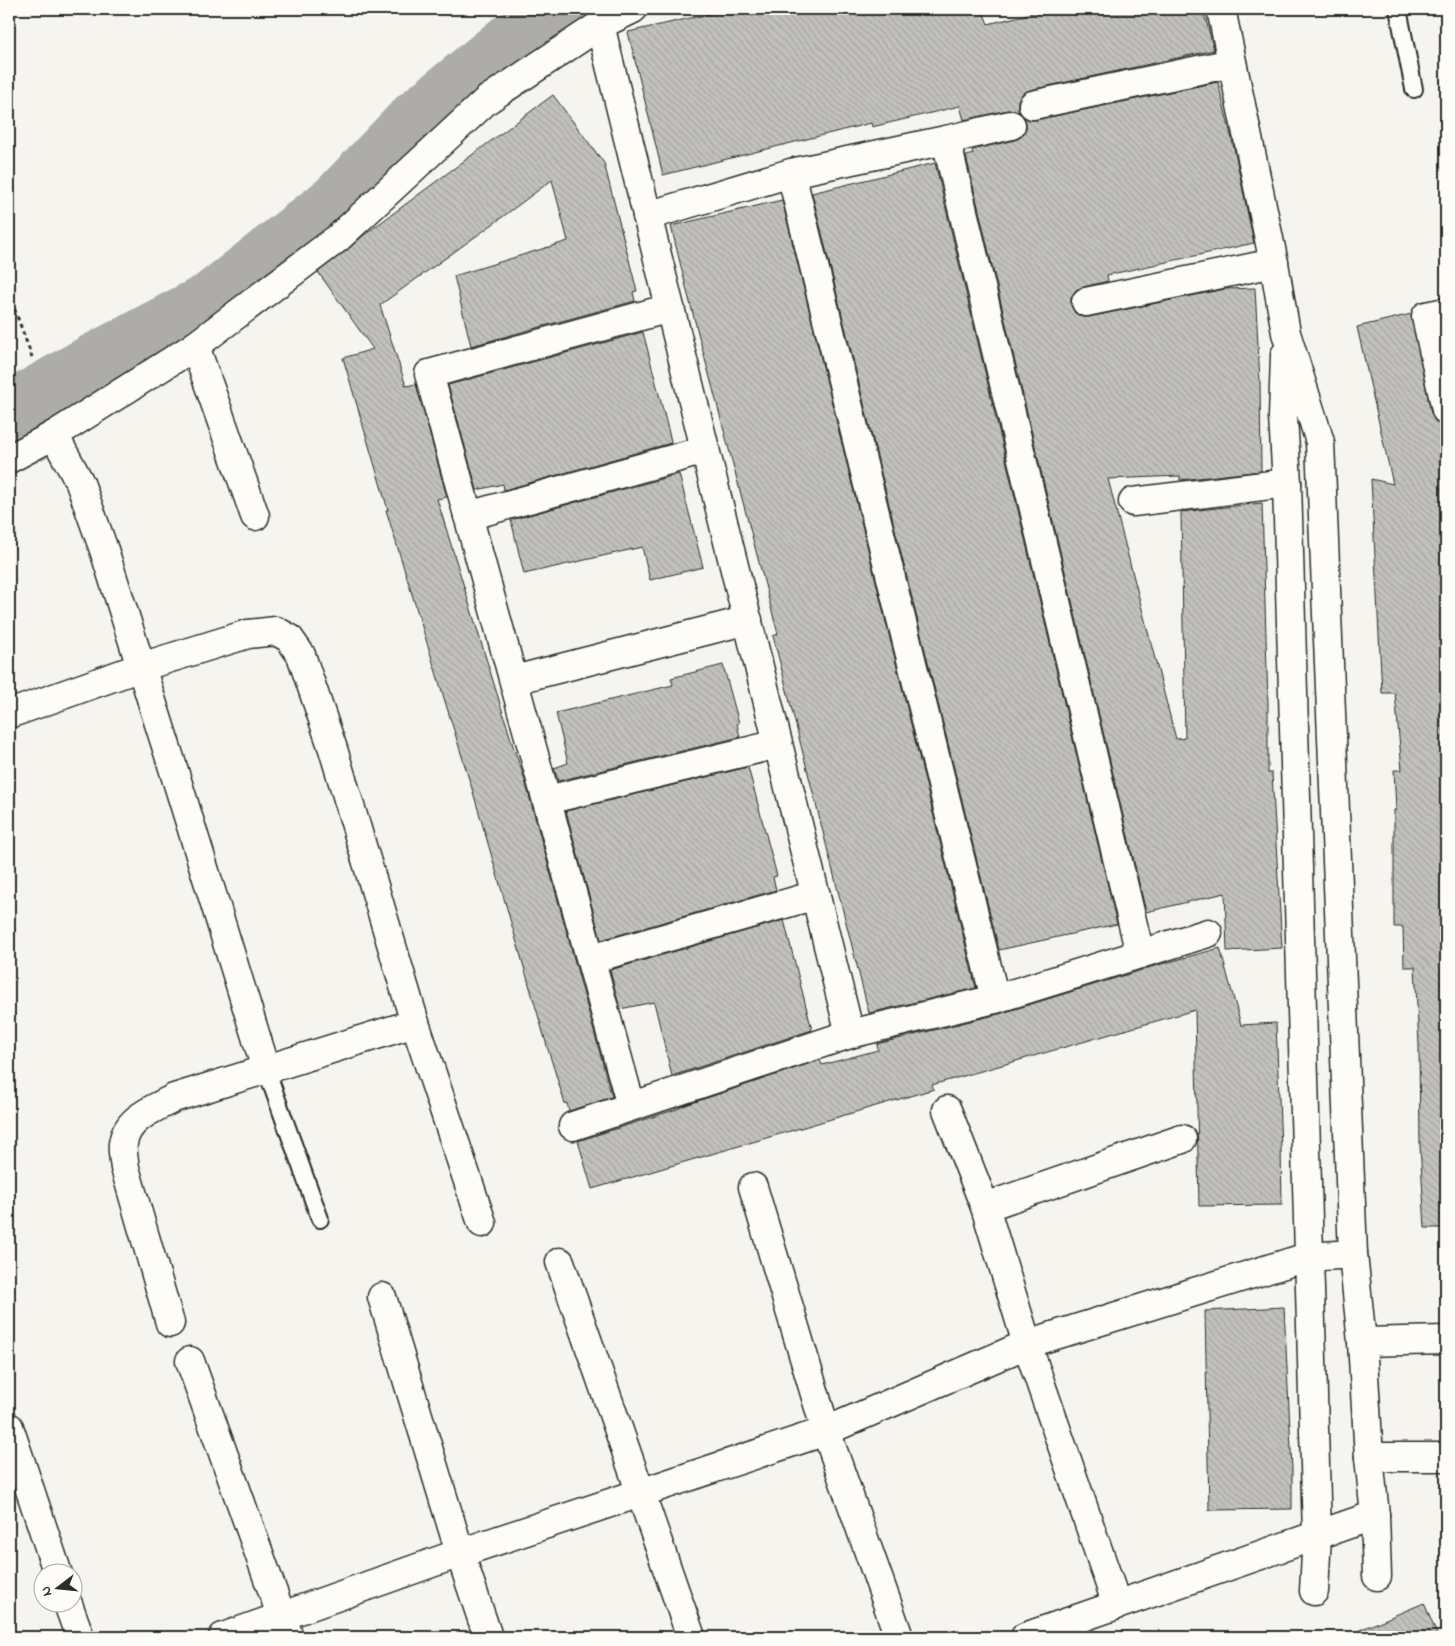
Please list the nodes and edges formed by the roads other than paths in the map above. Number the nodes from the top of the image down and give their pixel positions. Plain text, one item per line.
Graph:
1 (633, 9) edge
2 (1221, 9) edge
3 (1398, 9) edge
4 (600, 25) junction
5 (1232, 63) junction
6 (1414, 89) dead end
7 (1033, 105) dead end
8 (1011, 125) dead end
9 (946, 140) junction
10 (791, 173) junction
11 (648, 216) junction
12 (1274, 263) junction
13 (1086, 302) dead end
14 (670, 308) junction
15 (1446, 312) edge
16 (1286, 333) junction
17 (195, 346) junction
18 (1446, 410) edge
19 (54, 435) junction
20 (705, 450) junction
21 (9, 459) edge
22 (1287, 483) junction
23 (1133, 502) dead end
24 (256, 516) dead end
25 (468, 516) junction
26 (748, 620) junction
27 (141, 667) junction
28 (514, 680) junction
29 (9, 714) edge
30 (778, 744) junction
31 (547, 800) junction
32 (816, 895) junction
33 (1208, 932) dead end
34 (1140, 954) junction
35 (591, 959) junction
36 (995, 999) junction
37 (415, 1023) junction
38 (850, 1034) junction
39 (266, 1069) junction
40 (631, 1106) junction
41 (947, 1110) dead end
42 (574, 1126) dead end
43 (1182, 1139) dead end
44 (753, 1187) dead end
45 (985, 1208) junction
46 (320, 1219) dead end
47 (482, 1223) dead end
48 (1354, 1254) junction
49 (1308, 1257) junction
50 (560, 1262) dead end
51 (382, 1297) dead end
52 (170, 1323) dead end
53 (1446, 1340) edge
54 (1362, 1342) junction
55 (1027, 1344) junction
56 (190, 1361) dead end
57 (9, 1427) edge
58 (826, 1431) junction
59 (1369, 1457) junction
60 (1446, 1457) edge
61 (640, 1493) junction
62 (1375, 1515) junction
63 (1317, 1535) junction
64 (460, 1553) junction
65 (55, 1564) edge
66 (1377, 1576) dead end
67 (1314, 1591) dead end
68 (1117, 1605) junction
69 (72, 1614) edge
70 (285, 1627) edge
71 (80, 1637) edge
72 (223, 1637) edge
73 (488, 1637) edge
74 (691, 1637) edge
75 (899, 1637) edge
76 (1025, 1637) edge

1 - 4 street
2 - 5 street
3 - 6 lane
4 - 11 street
4 - 17 street
5 - 7 street
5 - 12 street
8 - 9 street
9 - 10 street
9 - 34 street
10 - 11 street
10 - 36 street
11 - 14 street
12 - 13 street
12 - 16 street
14 - 20 street
14 - 25 street
15 - 18 street
16 - 22 street
16 - 48 street
17 - 19 street
17 - 24 street
19 - 21 street
19 - 27 street
20 - 25 street
20 - 26 street
22 - 23 street
22 - 49 street
25 - 28 street
26 - 28 street
26 - 30 street
27 - 29 street
27 - 37 street
27 - 39 street
28 - 31 street
30 - 31 street
30 - 32 street
31 - 35 street
32 - 35 street
32 - 38 street
33 - 34 street
34 - 36 street
35 - 40 street
36 - 38 street
37 - 39 street
37 - 47 street
38 - 40 street
39 - 46 lane
39 - 52 street
40 - 42 street
41 - 45 street
43 - 45 street
44 - 58 street
45 - 55 street
48 - 49 street
48 - 54 street
49 - 55 street
49 - 63 street
50 - 61 street
51 - 64 street
53 - 54 street
54 - 59 street
55 - 58 street
55 - 68 street
56 - 70 street
57 - 65 street
58 - 61 street
58 - 75 street
59 - 60 street
59 - 62 street
61 - 64 street
61 - 74 street
62 - 63 street
62 - 66 street
63 - 67 street
63 - 68 street
64 - 70 street
64 - 73 street
68 - 76 street
69 - 71 street
70 - 72 street

